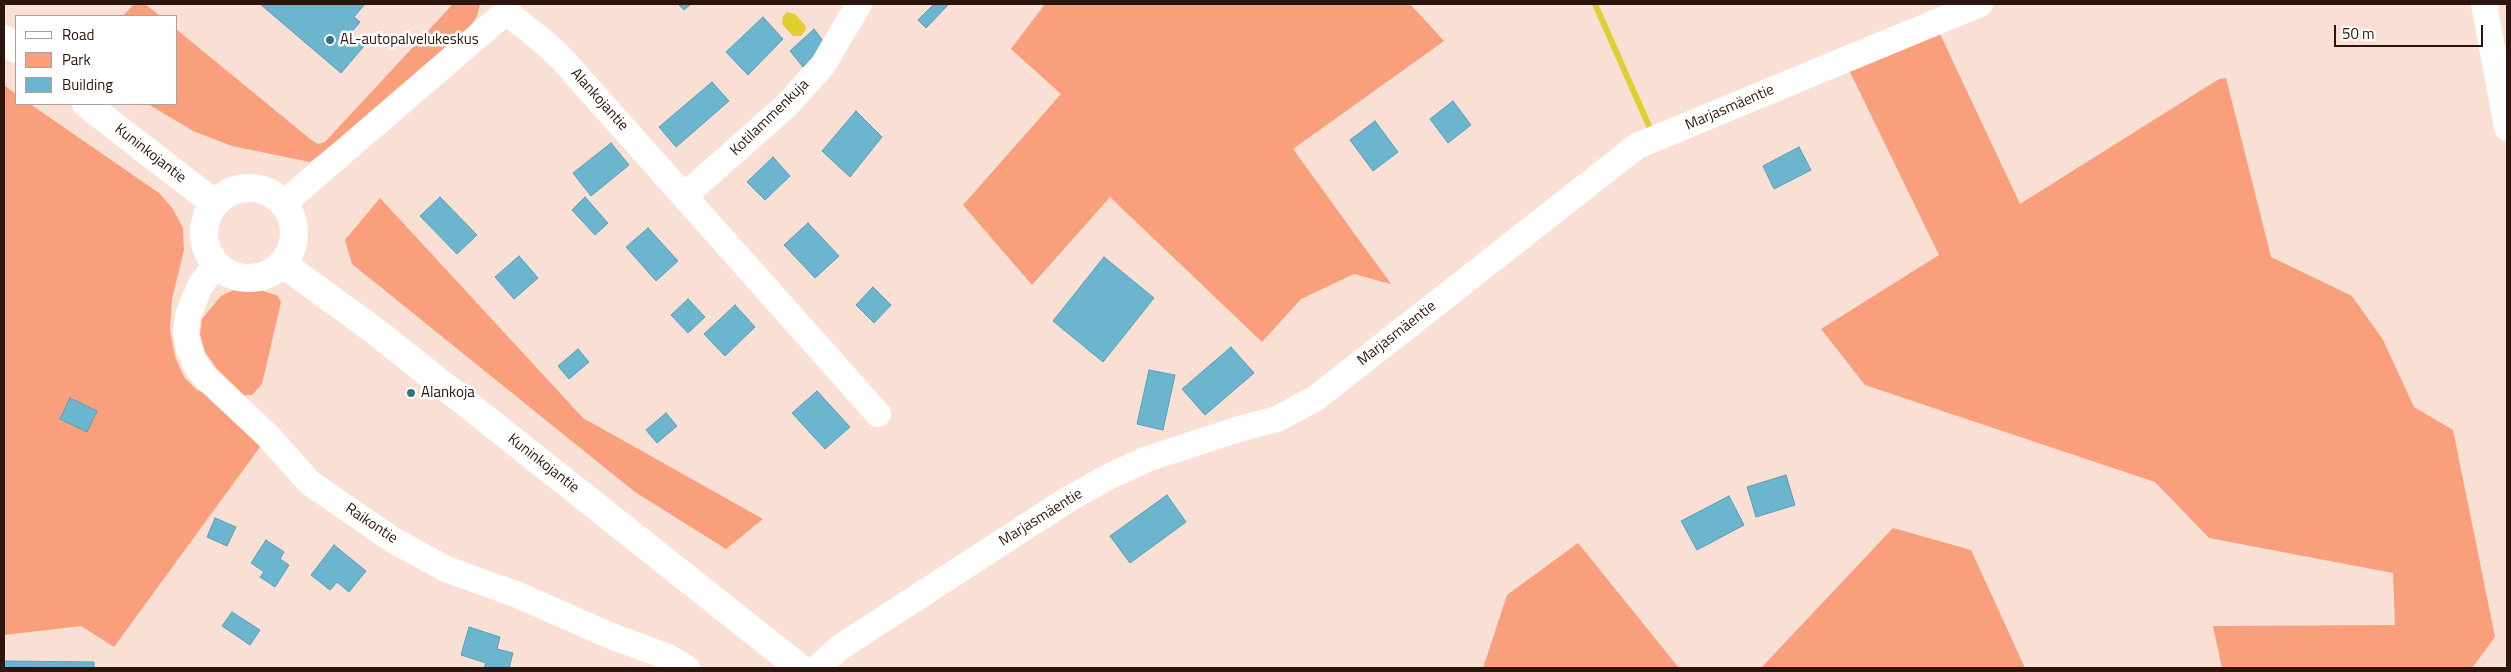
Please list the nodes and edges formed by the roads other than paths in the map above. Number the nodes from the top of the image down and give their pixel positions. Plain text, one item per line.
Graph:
1 (859, 4) edge
2 (1980, 4) edge
3 (508, 7) edge
4 (2492, 14) edge
5 (4, 39) edge
6 (15, 48) edge
7 (87, 105) edge
8 (2507, 128) edge
9 (684, 196) junction
10 (214, 203) junction
11 (284, 203) junction
12 (216, 264) junction
13 (282, 264) junction
14 (878, 414) dead end
15 (687, 668) edge
16 (800, 668) edge
17 (817, 668) edge

1 - 9 street, Kotilammenkuja
2 - 17 street, Marjasmäentie
3 - 9 street, Alankojantie
3 - 11 street, Alankojantie
4 - 8 street
5 - 6 main road
7 - 10 main road, Kuninkojantie
9 - 14 street, Alankojantie
10 - 11 main road
10 - 12 main road
11 - 13 main road
12 - 13 main road
12 - 15 street, Raikontie
13 - 16 main road, Kuninkojantie

